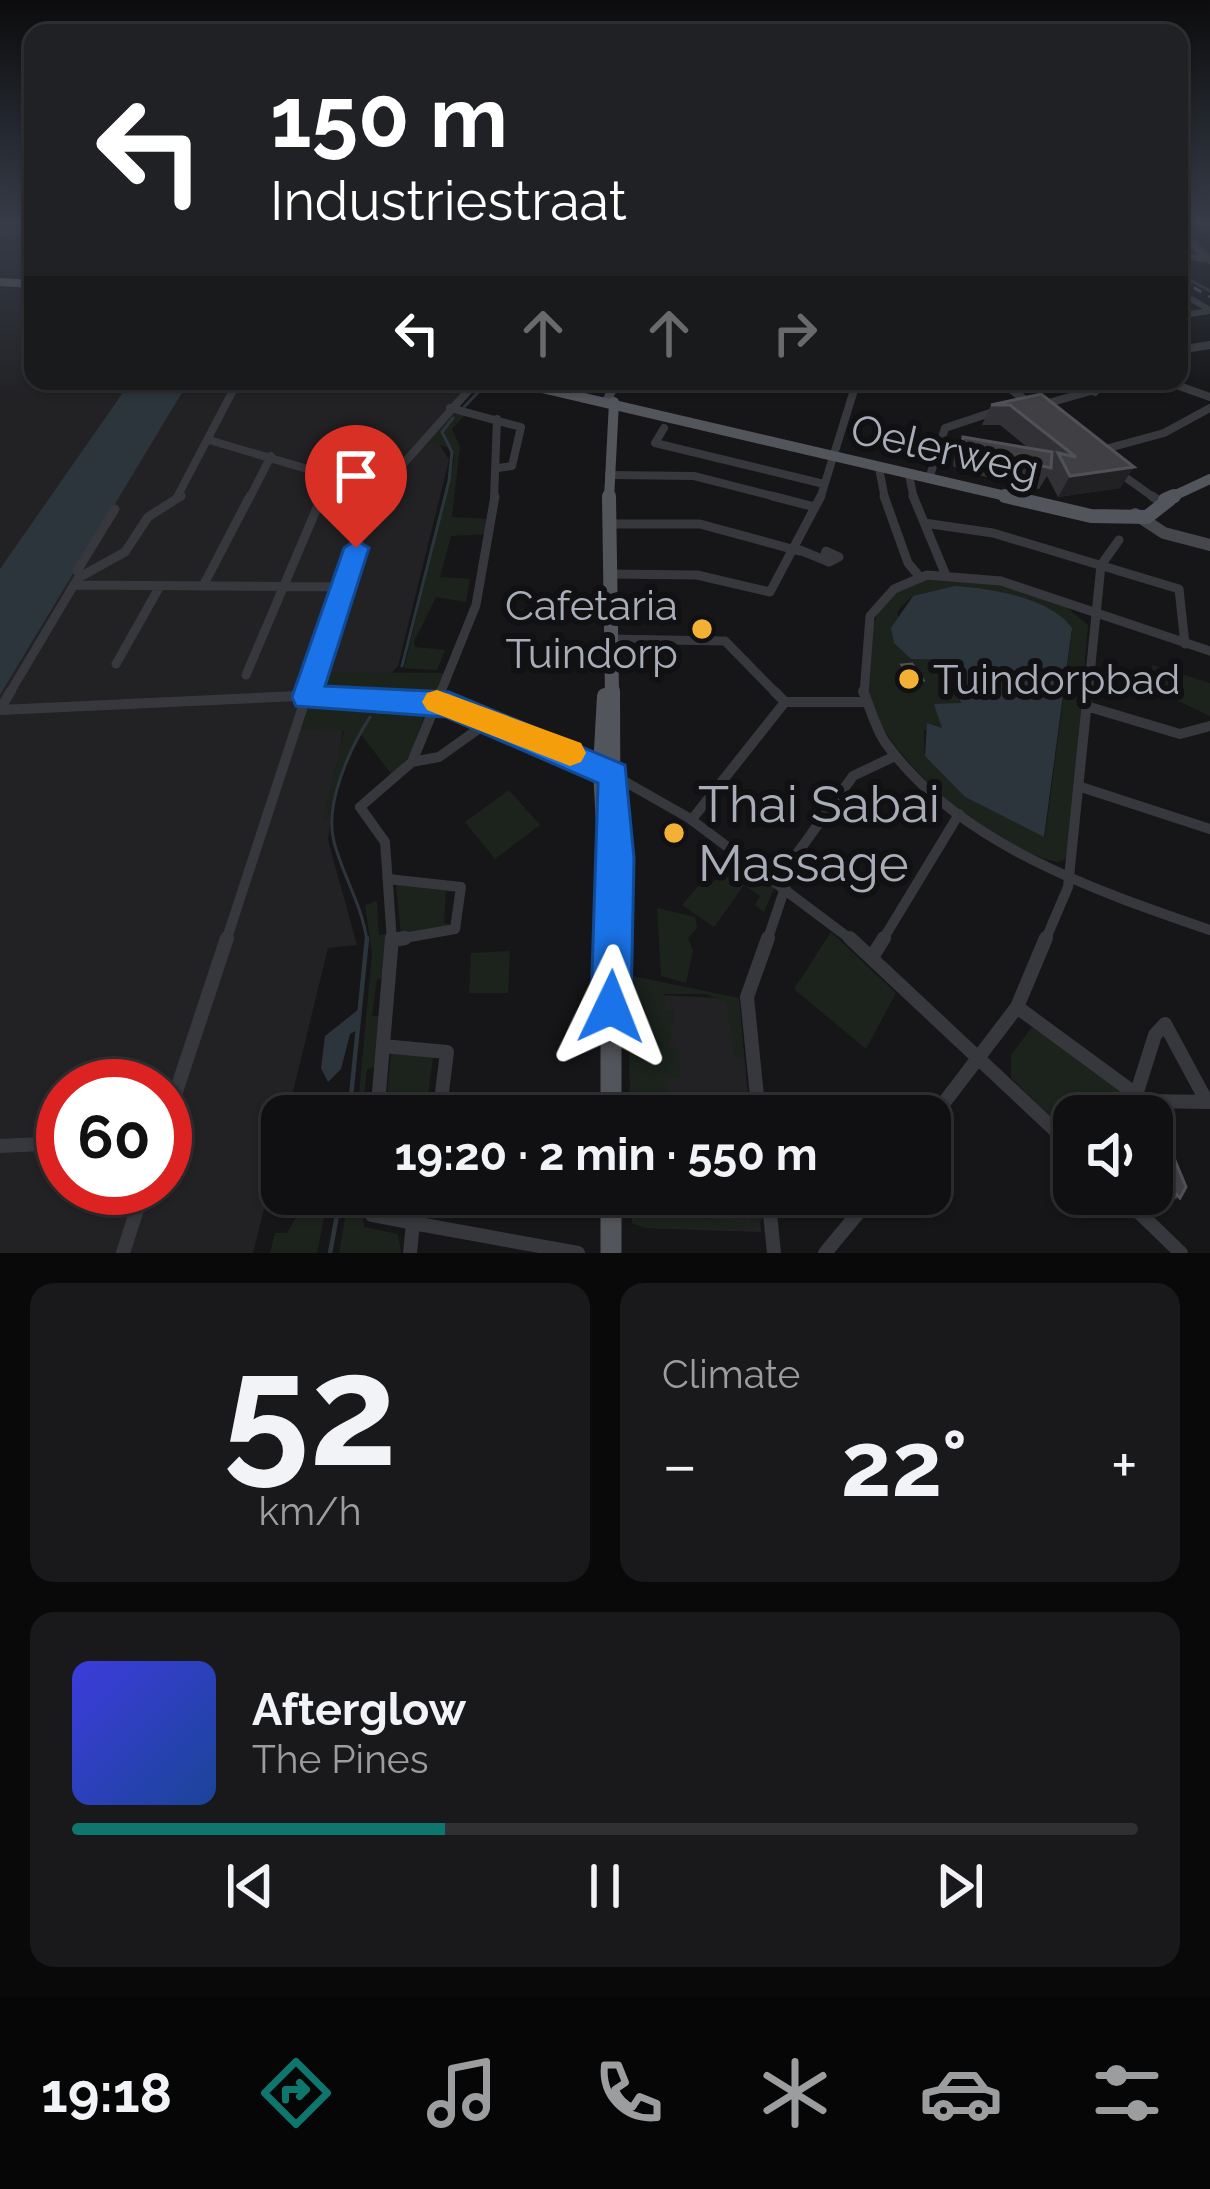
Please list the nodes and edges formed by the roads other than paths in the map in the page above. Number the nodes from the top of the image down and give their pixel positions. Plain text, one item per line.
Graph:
1 (234, 390) edge
2 (467, 390) edge
3 (550, 390) edge
4 (615, 390) edge
5 (854, 390) edge
6 (1012, 390) edge
7 (1092, 390) edge
8 (1101, 390) edge
9 (1095, 392) junction
10 (610, 404) junction
11 (1031, 405) junction
12 (450, 408) junction
13 (1210, 408) edge
14 (1046, 417) edge
15 (496, 419) junction
16 (663, 422) junction
17 (209, 440) junction
18 (701, 442) dead end
19 (741, 451) dead end
20 (694, 453) junction
21 (271, 456) junction
22 (835, 457) junction
23 (782, 461) dead end
24 (735, 463) junction
25 (498, 468) junction
26 (879, 470) junction
27 (777, 473) junction
28 (609, 475) junction
29 (909, 477) junction
30 (330, 478) junction
31 (929, 479) junction
32 (1210, 479) edge
33 (824, 484) junction
34 (375, 489) junction
35 (1166, 502) junction
36 (815, 506) junction
37 (115, 509) dead end
38 (1139, 514) junction
39 (609, 524) junction
40 (924, 524) junction
41 (1119, 540) dead end
42 (1210, 544) edge
43 (799, 550) junction
44 (823, 559) dead end
45 (1101, 566) junction
46 (944, 573) junction
47 (609, 574) junction
48 (82, 575) junction
49 (919, 577) junction
50 (74, 585) junction
51 (160, 586) junction
52 (203, 586) junction
53 (282, 586) junction
54 (343, 587) junction
55 (1096, 616) junction
56 (609, 639) junction
57 (1185, 644) junction
58 (1210, 651) edge
59 (116, 664) dead end
60 (246, 675) dead end
61 (306, 697) junction
62 (437, 702) junction
63 (784, 702) junction
64 (866, 702) junction
65 (1086, 706) junction
66 (0, 710) edge
67 (490, 719) junction
68 (1210, 726) edge
69 (896, 756) junction
70 (412, 762) junction
71 (607, 771) junction
72 (1078, 786) junction
73 (959, 814) junction
74 (693, 818) junction
75 (1210, 829) edge
76 (1070, 878) junction
77 (388, 879) junction
78 (782, 882) junction
79 (1210, 930) edge
80 (393, 940) junction
81 (874, 953) junction
82 (1017, 1007) junction
83 (383, 1046) junction
84 (980, 1056) junction
85 (187, 1059) edge
86 (378, 1095) edge
87 (442, 1095) edge
88 (611, 1095) edge
89 (757, 1095) edge
90 (950, 1095) edge
91 (1136, 1095) joint
92 (1173, 1101) edge
93 (1209, 1102) edge
94 (1053, 1127) edge
95 (36, 1144) edge
96 (0, 1146) edge
97 (135, 1215) edge
98 (372, 1215) edge
99 (611, 1215) edge
100 (770, 1215) edge
101 (858, 1215) edge
102 (1141, 1215) edge
103 (413, 1223) junction
104 (831, 1252) edge
105 (123, 1253) edge
106 (410, 1253) edge
107 (578, 1253) edge
108 (611, 1253) edge
109 (774, 1253) edge
110 (1180, 1253) edge

1 - 17 street
2 - 12 street
3 - 10 main road, Oelerweg
4 - 10 main road
5 - 22 street
6 - 11 street
7 - 9 street
8 - 9 street
9 - 11 street
10 - 16 main road, Oelerweg
10 - 28 main road
11 - 14 street
11 - 31 street
12 - 15 street
12 - 34 street
13 - 35 street
15 - 25 street
15 - 25 street
16 - 20 street, Oelerweg
16 - 22 main road, Oelerweg
17 - 21 street
17 - 48 street
18 - 20 street
19 - 24 street
20 - 24 street, Oelerweg
21 - 30 street
21 - 52 street
22 - 26 main road, Oelerweg
22 - 33 street
23 - 27 street
24 - 27 street, Oelerweg
25 - 62 street
26 - 29 main road, Oelerweg
26 - 49 street
27 - 33 street, Oelerweg
28 - 36 street
28 - 39 main road
29 - 31 main road, Oelerweg
29 - 40 street
30 - 34 street
30 - 53 street
31 - 38 main road, Oelerweg
32 - 35 main road
33 - 36 street
34 - 54 street
35 - 38 main road
36 - 43 street
37 - 48 street
38 - 42 main road, Oelerweg
39 - 43 street
39 - 47 main road
40 - 45 street
40 - 46 street
41 - 45 street
43 - 44 street
43 - 47 street
45 - 55 street
45 - 57 street
46 - 49 street
46 - 55 street
47 - 56 main road
48 - 50 street
49 - 64 street
50 - 51 street
50 - 66 street
51 - 52 street
51 - 59 street
52 - 53 street
53 - 54 street
53 - 60 street
54 - 61 street
55 - 57 street
55 - 65 street
56 - 63 street
56 - 71 main road
57 - 58 street
61 - 62 street
61 - 66 street
61 - 85 street
62 - 67 street
62 - 70 street
63 - 64 street
63 - 74 street
64 - 69 street
65 - 68 street
65 - 72 street
67 - 70 street
67 - 71 street
69 - 73 street
69 - 78 street
70 - 77 street
71 - 74 street
71 - 88 main road
72 - 75 street
72 - 76 street
73 - 76 street
73 - 81 street
74 - 78 street
76 - 79 street
76 - 82 street
77 - 80 street
77 - 80 street
78 - 81 street
78 - 89 street
80 - 83 street
81 - 84 street
82 - 84 street
82 - 91 street
83 - 86 street
83 - 87 street
84 - 90 street
84 - 94 street
91 - 93 street
92 - 93 street
95 - 96 street
97 - 105 street
98 - 103 street
99 - 108 main road
100 - 109 street
101 - 104 street
102 - 110 street
103 - 106 street
103 - 107 street

